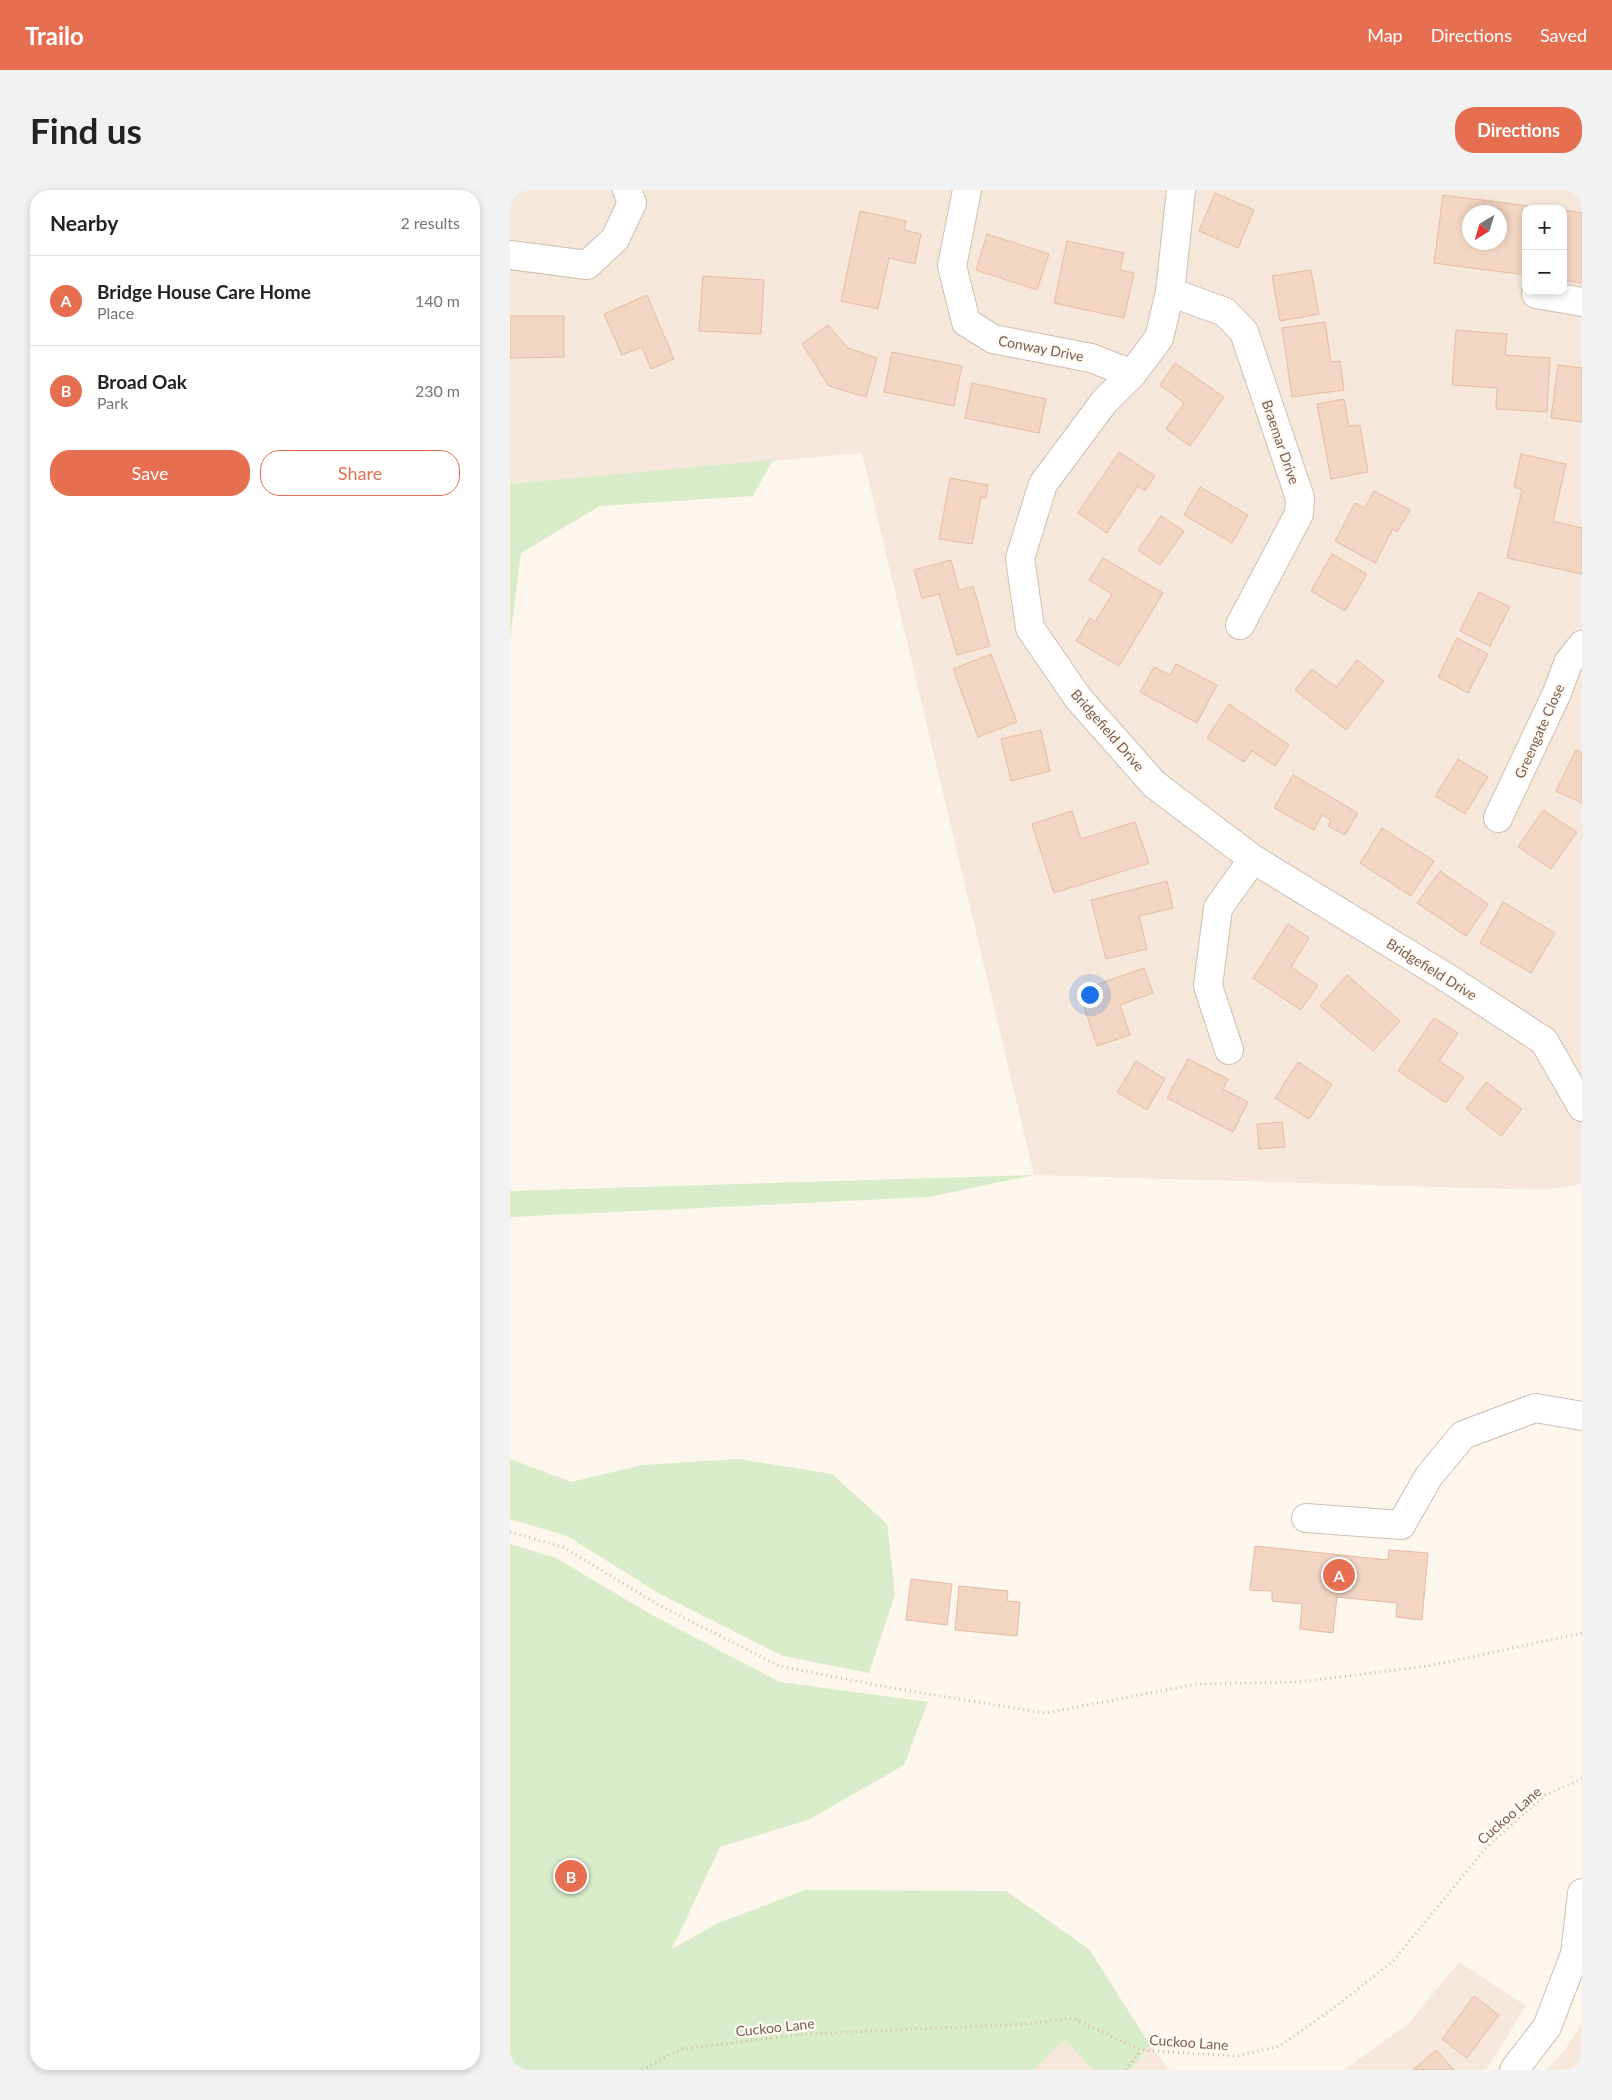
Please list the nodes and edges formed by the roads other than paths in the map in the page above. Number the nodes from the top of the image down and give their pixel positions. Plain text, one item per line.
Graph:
1 (627, 190) edge
2 (967, 190) edge
3 (1181, 190) edge
4 (510, 255) edge
5 (1170, 292) junction
6 (1542, 295) edge
7 (1582, 302) edge
8 (1132, 374) junction
9 (1240, 625) dead end
10 (1582, 645) edge
11 (1498, 818) dead end
12 (1253, 859) junction
13 (1229, 1050) dead end
14 (1582, 1106) edge
15 (1582, 1416) edge
16 (1306, 1518) dead end
17 (1582, 1893) edge
18 (1578, 1953) edge
19 (1514, 2070) edge

1 - 4 street
2 - 8 street, Conway Drive
3 - 5 street, Bridgefield Drive
5 - 8 street, Bridgefield Drive
5 - 9 street, Braemar Drive
6 - 7 street
8 - 12 street, Bridgefield Drive
10 - 11 street, Greengate Close
12 - 13 street
12 - 14 street, Bridgefield Drive
15 - 16 street
17 - 18 street
18 - 19 street

